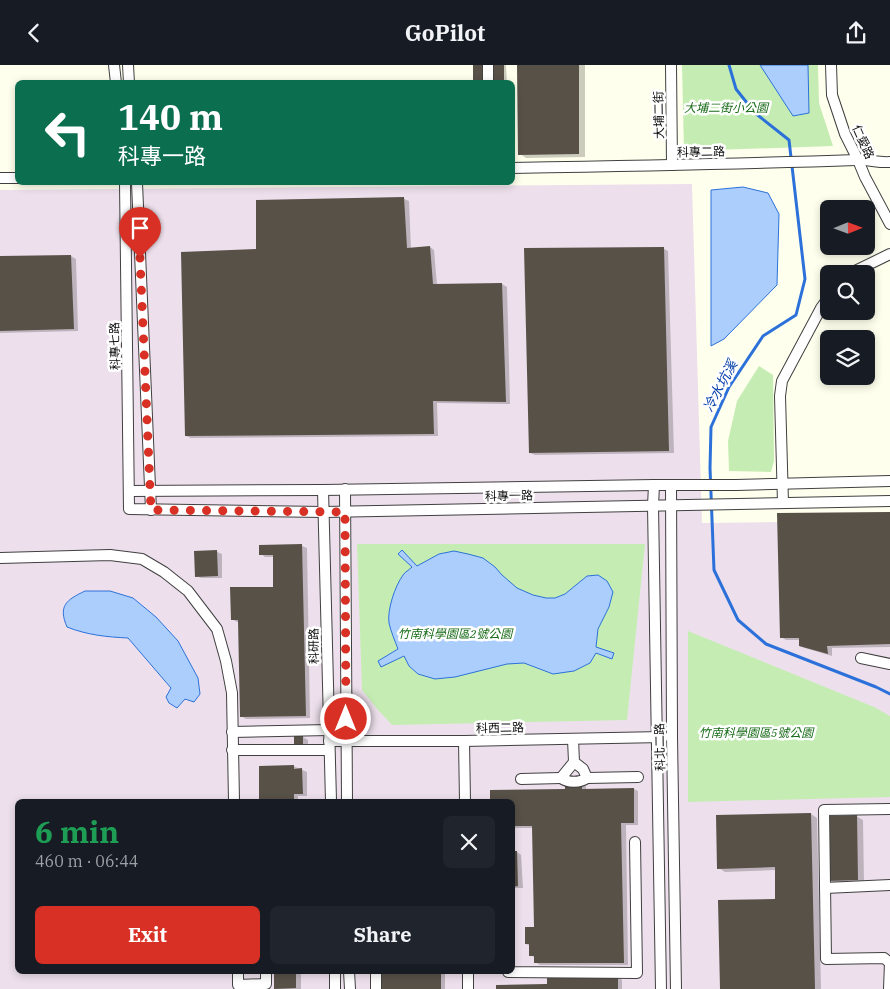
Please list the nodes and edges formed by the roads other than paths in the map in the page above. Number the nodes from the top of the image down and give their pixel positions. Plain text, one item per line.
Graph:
1 (114, 65) edge
2 (128, 65) edge
3 (488, 65) edge
4 (671, 65) edge
5 (831, 65) edge
6 (116, 80) edge
7 (129, 80) edge
8 (488, 80) edge
9 (858, 160) junction
10 (890, 162) edge
11 (672, 165) junction
12 (515, 168) edge
13 (0, 177) edge
14 (15, 178) edge
15 (125, 185) edge
16 (137, 185) edge
17 (890, 224) edge
18 (890, 253) edge
19 (867, 265) edge
20 (820, 310) edge
21 (890, 481) edge
22 (783, 484) junction
23 (654, 485) junction
24 (671, 485) junction
25 (345, 489) junction
26 (323, 490) junction
27 (129, 491) junction
28 (150, 491) junction
29 (890, 501) edge
30 (783, 503) junction
31 (670, 505) junction
32 (654, 506) junction
33 (129, 509) joint
34 (151, 510) junction
35 (324, 512) junction
36 (345, 512) junction
37 (0, 558) edge
38 (861, 658) dead end
39 (890, 664) edge
40 (329, 730) junction
41 (232, 732) junction
42 (657, 737) junction
43 (672, 737) junction
44 (573, 739) junction
45 (346, 741) junction
46 (464, 741) junction
47 (329, 746) junction
48 (232, 750) junction
49 (574, 762) junction
50 (638, 777) dead end
51 (562, 778) junction
52 (586, 778) junction
53 (522, 779) dead end
54 (234, 799) edge
55 (331, 799) edge
56 (347, 799) edge
57 (465, 799) edge
58 (890, 809) edge
59 (635, 842) dead end
60 (890, 885) edge
61 (826, 888) junction
62 (890, 963) edge
63 (515, 972) edge
64 (238, 974) edge
65 (266, 974) edge
66 (335, 974) edge
67 (349, 974) edge
68 (376, 974) edge
69 (468, 974) edge
70 (336, 989) edge
71 (350, 989) edge
72 (376, 989) edge
73 (468, 989) edge
74 (661, 989) edge
75 (676, 989) edge
76 (889, 989) edge

1 - 6 street
2 - 7 street
3 - 8 street
4 - 11 street, 大埔二街
5 - 9 street, 仁愛路
9 - 10 street, 科專二路
9 - 11 street, 科專二路
9 - 17 street, 仁愛路
11 - 12 street, 科專二路
13 - 14 street
15 - 27 street, 科專七路
16 - 28 street
18 - 19 street
20 - 22 street
21 - 22 street, 科專一路
22 - 24 street, 科專一路
22 - 30 street
23 - 24 street, 科專一路
23 - 25 street, 科專一路
23 - 32 street, 科北二路
24 - 31 street, 科北二路
25 - 26 street, 科專一路
25 - 36 street
26 - 28 street, 科專一路
26 - 35 street, 科研路
27 - 28 street, 科專一路
27 - 33 street, 科專七路
28 - 34 street
29 - 30 street, 科專一路
30 - 31 street, 科專一路
31 - 32 street, 科專一路
31 - 43 street, 科北二路
32 - 36 street, 科專一路
32 - 42 street, 科北二路
33 - 34 street, 科專一路
34 - 35 street, 科專一路
35 - 36 street, 科專一路
35 - 40 street, 科研路
36 - 45 street
37 - 41 street
38 - 39 street
40 - 41 street
40 - 47 street, 科研路
41 - 48 street
42 - 43 street, 科西二路
42 - 44 street, 科西二路
42 - 74 street, 科北二路
43 - 75 street, 科北二路
44 - 46 street, 科西二路
44 - 49 street
45 - 46 street, 科西二路
45 - 47 street, 科西二路
45 - 56 street
46 - 57 street
47 - 48 street, 科西二路
47 - 55 street, 科研路
48 - 54 street
49 - 51 street
49 - 52 street
50 - 52 street
51 - 52 street
51 - 53 street
58 - 61 street
59 - 63 street
60 - 61 street
61 - 62 street
62 - 76 street
64 - 65 street
66 - 70 street
67 - 71 street
68 - 72 street
69 - 73 street

